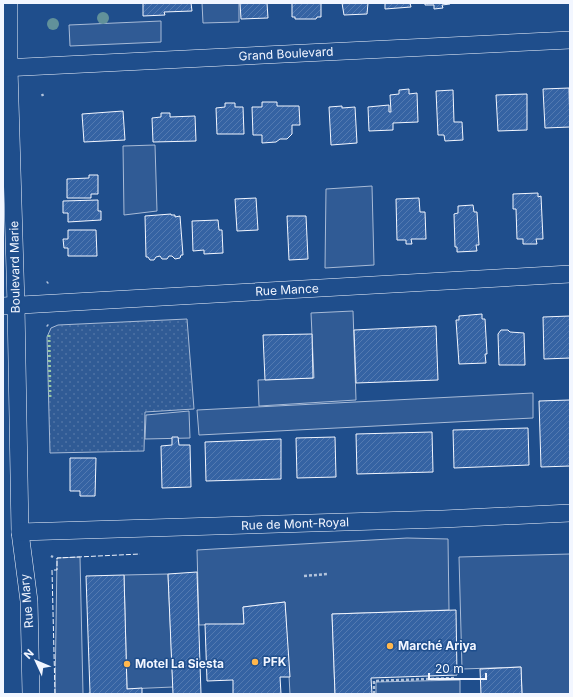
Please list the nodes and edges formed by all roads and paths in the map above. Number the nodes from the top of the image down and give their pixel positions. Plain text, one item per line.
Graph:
1 (9, 3) edge
2 (570, 40) edge
3 (6, 68) edge
4 (570, 274) edge
5 (10, 306) edge
6 (570, 513) edge
7 (20, 532) junction
8 (328, 574) dead end
9 (304, 576) dead end
10 (455, 678) dead end
11 (31, 694) edge
12 (374, 694) edge

1 - 3 street, Boulevard Marie
2 - 3 street, Grand Boulevard
3 - 5 street, Boulevard Marie
4 - 5 street, Rue Mance
5 - 7 street, Boulevard Marie
6 - 7 street, Rue de Mont-Royal
7 - 11 street, Rue Mary
8 - 9 path
10 - 12 path

